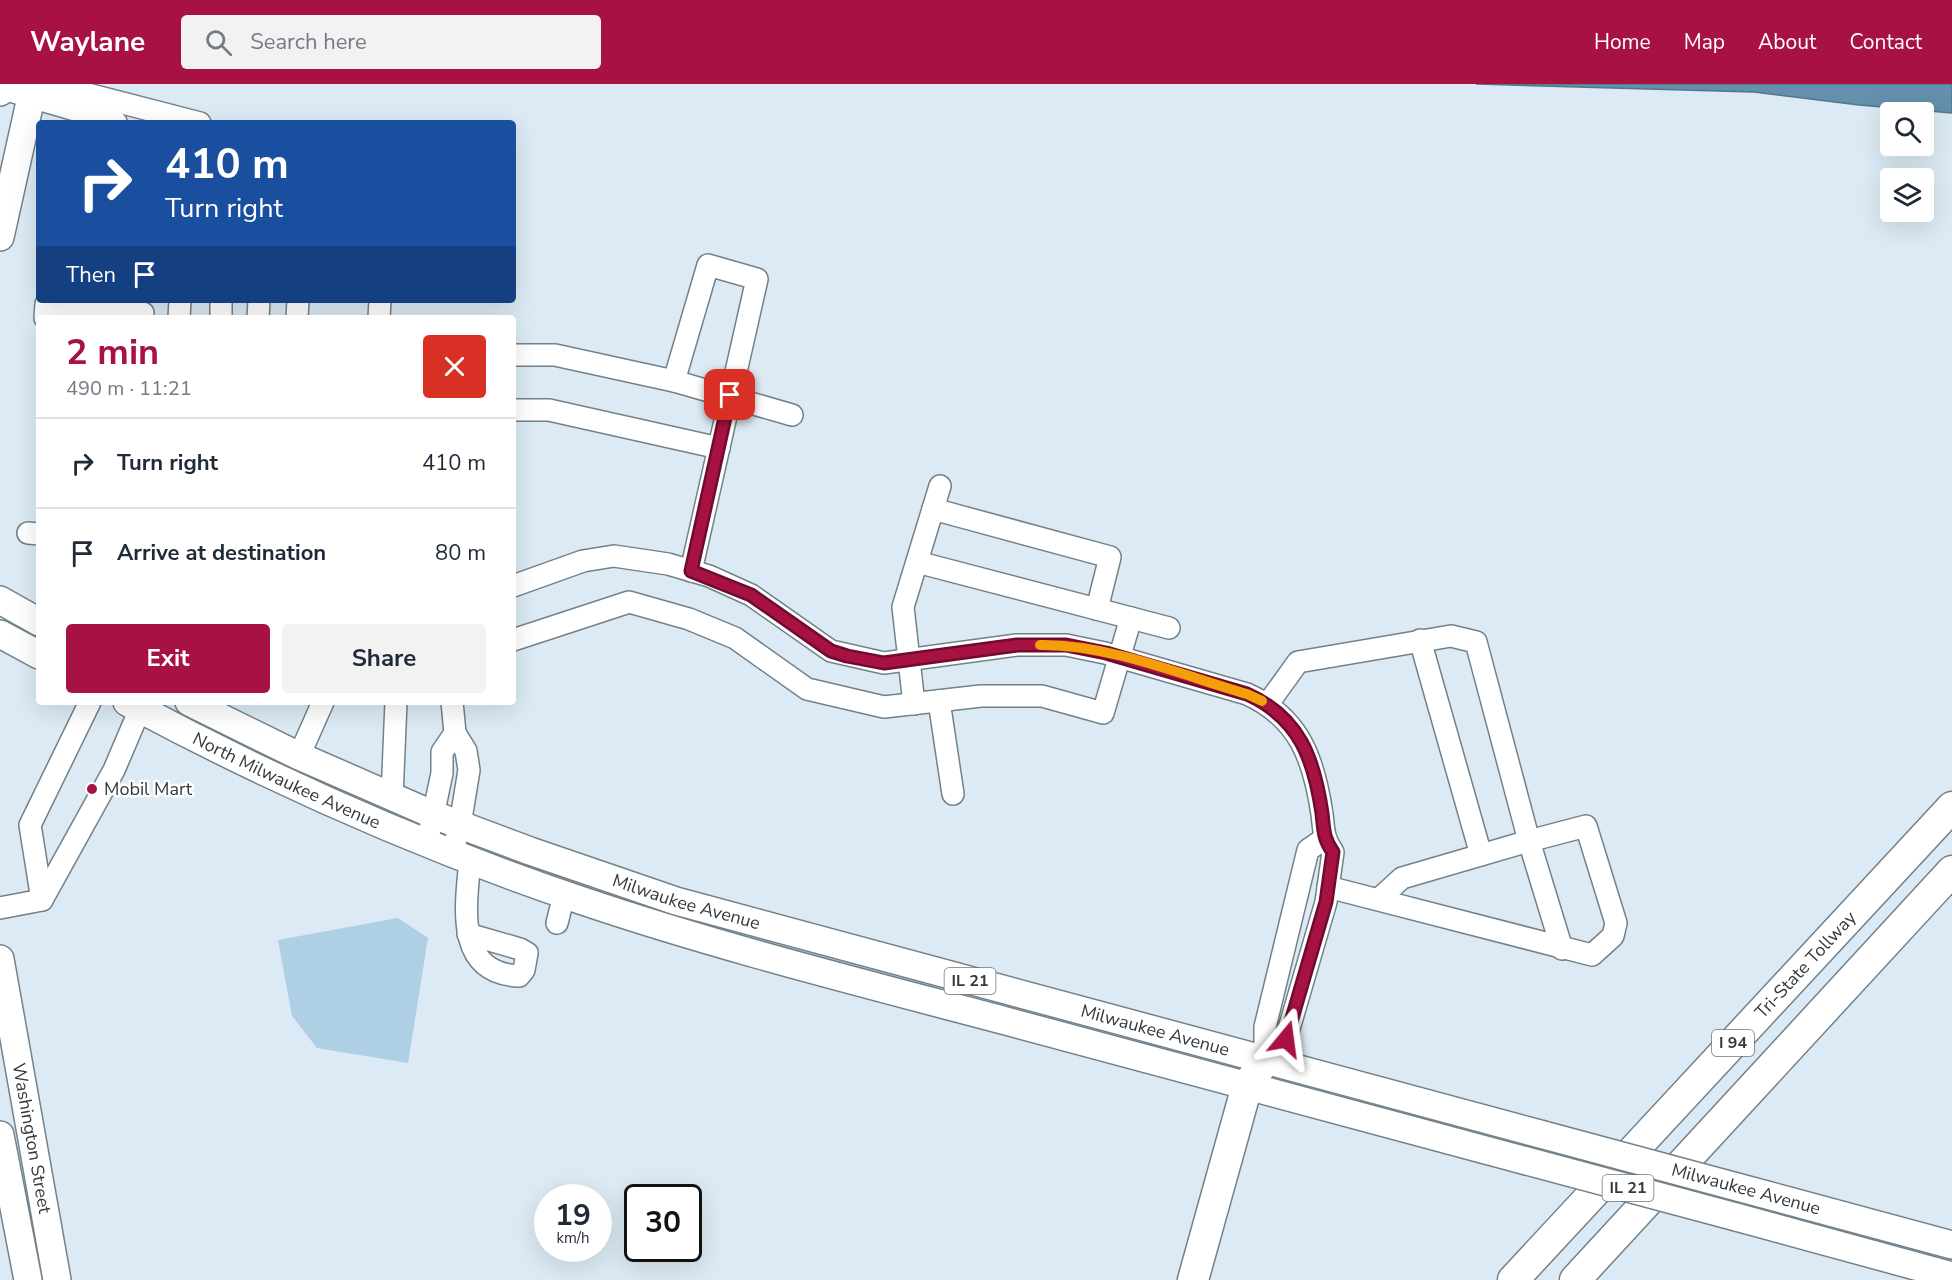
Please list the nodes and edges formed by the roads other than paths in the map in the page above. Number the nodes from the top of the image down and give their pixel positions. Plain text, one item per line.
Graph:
1 (2, 84) edge
2 (38, 88) edge
3 (0, 90) edge
4 (117, 116) edge
5 (164, 120) edge
6 (0, 237) edge
7 (141, 308) edge
8 (45, 315) edge
9 (516, 355) edge
10 (674, 381) junction
11 (730, 395) junction
12 (516, 410) edge
13 (792, 415) dead end
14 (719, 448) junction
15 (940, 486) dead end
16 (933, 509) junction
17 (917, 562) junction
18 (691, 571) junction
19 (516, 585) edge
20 (0, 600) edge
21 (1097, 609) junction
22 (1131, 618) junction
23 (36, 620) edge
24 (1169, 628) dead end
25 (0, 634) edge
26 (516, 639) edge
27 (1420, 640) junction
28 (36, 653) edge
29 (1121, 657) junction
30 (909, 660) junction
31 (939, 701) junction
32 (914, 704) junction
33 (89, 705) edge
34 (133, 705) edge
35 (195, 705) edge
36 (322, 705) edge
37 (396, 705) edge
38 (452, 705) edge
39 (1267, 705) junction
40 (455, 733) junction
41 (299, 756) junction
42 (953, 794) dead end
43 (392, 797) junction
44 (1952, 807) edge
45 (434, 815) junction
46 (460, 825) junction
47 (1324, 839) junction
48 (1529, 841) junction
49 (426, 843) junction
50 (1481, 855) junction
51 (461, 857) junction
52 (1952, 871) edge
53 (1328, 887) junction
54 (564, 895) junction
55 (1379, 898) junction
56 (42, 900) junction
57 (0, 908) edge
58 (1296, 908) junction
59 (1323, 913) junction
60 (557, 923) dead end
61 (468, 934) dead end
62 (1562, 949) junction
63 (0, 959) edge
64 (1265, 1060) junction
65 (1247, 1086) junction
66 (0, 1135) edge
67 (1952, 1245) edge
68 (1952, 1276) edge
69 (28, 1280) edge
70 (57, 1280) edge
71 (1193, 1280) edge
72 (1513, 1280) edge
73 (1575, 1280) edge

1 - 3 main road
2 - 3 street
2 - 4 street
2 - 6 main road
4 - 5 street
7 - 8 street
9 - 10 street
10 - 11 street
10 - 11 street
11 - 13 street
11 - 14 street
12 - 14 street
14 - 18 street
15 - 16 street
16 - 17 street
16 - 21 street
17 - 21 street
17 - 30 street
18 - 19 street
18 - 30 street
20 - 23 main road
21 - 22 street
22 - 24 street
22 - 29 street
25 - 28 main road
26 - 32 street
27 - 39 street
27 - 48 street
27 - 50 street
29 - 30 street
29 - 31 street
29 - 39 street
30 - 32 street
31 - 32 street
31 - 42 street
33 - 56 street
34 - 49 main road, North Milwaukee Avenue
34 - 56 street
35 - 41 main road, North Milwaukee Avenue
36 - 41 street
37 - 43 street
38 - 40 street
39 - 47 street
40 - 45 street
40 - 46 street
41 - 43 main road, North Milwaukee Avenue
43 - 45 main road, North Milwaukee Avenue
44 - 72 highway, Tri-State Tollway / I 94
45 - 46 main road, Milwaukee Avenue / IL 21
45 - 49 street
46 - 51 street
46 - 64 main road, Milwaukee Avenue / IL 21
47 - 53 street
47 - 58 street
48 - 50 street
48 - 62 street
48 - 62 street
49 - 51 main road, North Milwaukee Avenue
50 - 55 street
51 - 54 main road, Milwaukee Avenue / IL 21
51 - 61 street
52 - 73 highway, I 94
53 - 55 street
53 - 59 street
54 - 60 street
54 - 65 main road, Milwaukee Avenue / IL 21
55 - 62 street
56 - 57 street
58 - 59 street
58 - 64 street
59 - 64 street
63 - 70 main road, Washington Street
64 - 65 highway
64 - 67 main road, Milwaukee Avenue / IL 21, bridge
65 - 68 main road, Milwaukee Avenue / IL 21, bridge
65 - 71 highway
66 - 69 main road, Washington Street

